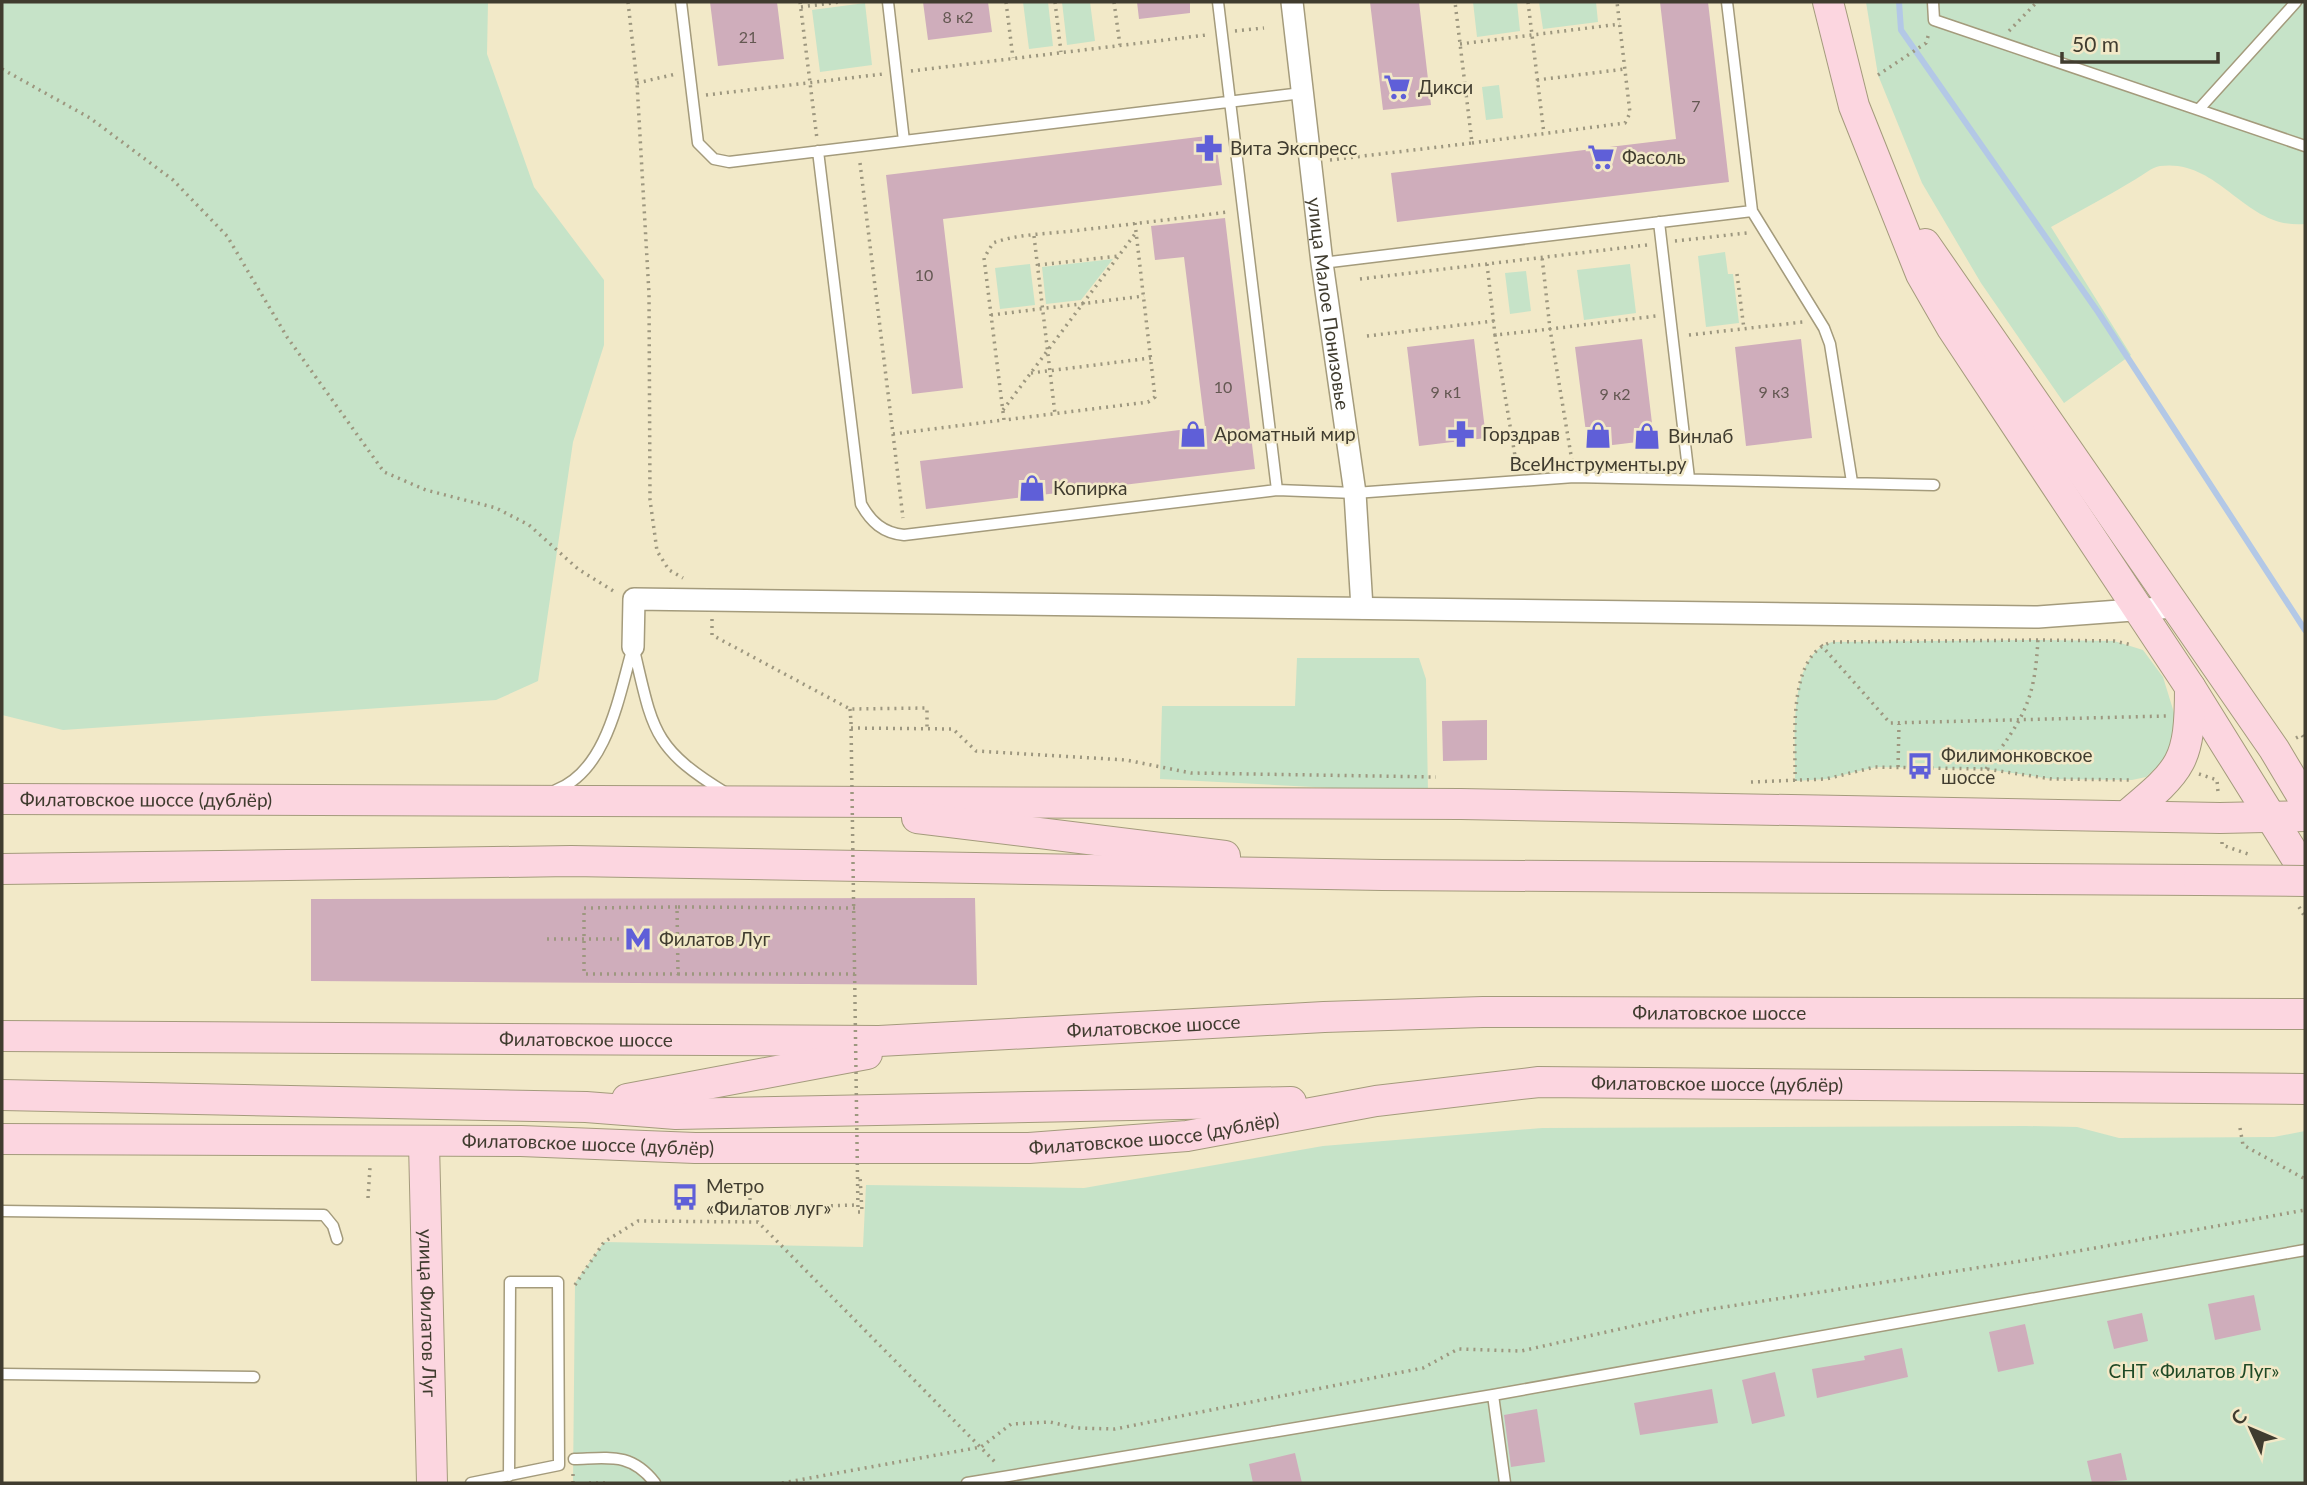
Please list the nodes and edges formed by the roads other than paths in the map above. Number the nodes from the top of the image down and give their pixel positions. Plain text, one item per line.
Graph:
1 (681, 2) edge
2 (888, 2) edge
3 (1218, 2) edge
4 (1292, 2) edge
5 (1727, 2) edge
6 (1828, 2) edge
7 (1933, 2) edge
8 (2296, 2) edge
9 (1302, 93) junction
10 (1230, 101) junction
11 (2200, 108) junction
12 (904, 141) junction
13 (2305, 146) edge
14 (818, 151) junction
15 (1884, 178) junction
16 (1752, 211) junction
17 (1659, 222) junction
18 (1322, 263) junction
19 (1689, 478) junction
20 (1852, 482) junction
21 (1934, 485) dead end
22 (1277, 490) junction
23 (1355, 493) junction
24 (2174, 607) junction
25 (1362, 608) junction
26 (2136, 610) junction
27 (633, 647) junction
28 (2190, 687) junction
29 (4, 799) edge
30 (739, 801) junction
31 (780, 801) junction
32 (2305, 801) edge
33 (524, 803) junction
34 (2126, 816) junction
35 (2305, 816) edge
36 (2273, 817) junction
37 (2, 869) edge
38 (2305, 872) edge
39 (1382, 875) junction
40 (2305, 881) edge
41 (2305, 1014) edge
42 (2, 1036) edge
43 (956, 1037) junction
44 (2305, 1089) edge
45 (2, 1095) edge
46 (1376, 1101) junction
47 (586, 1107) junction
48 (2, 1139) edge
49 (424, 1143) junction
50 (2, 1211) edge
51 (337, 1239) dead end
52 (2305, 1250) edge
53 (2, 1374) edge
54 (254, 1377) dead end
55 (1493, 1395) junction
56 (573, 1459) road end
57 (509, 1475) junction
58 (432, 1483) edge
59 (471, 1483) edge
60 (655, 1483) edge
61 (967, 1483) edge
62 (1505, 1483) edge

1 - 14 lane
2 - 12 lane
3 - 10 lane
4 - 9 street, улица Малое Понизовье
5 - 16 lane
6 - 15 street
7 - 11 lane
8 - 11 lane
9 - 10 lane
9 - 18 street, улица Малое Понизовье
10 - 12 lane
10 - 22 lane
11 - 13 lane
12 - 14 lane
14 - 22 lane
15 - 24 street
15 - 26 street
16 - 17 lane
16 - 20 lane
17 - 18 lane
17 - 19 lane
18 - 23 street, улица Малое Понизовье
19 - 20 lane
19 - 23 lane
20 - 21 lane
22 - 23 lane
23 - 25 street, улица Малое Понизовье
24 - 26 street
24 - 32 street
25 - 26 street
25 - 27 street
26 - 28 street
27 - 30 lane
27 - 33 lane
28 - 34 street
28 - 36 street
29 - 33 street, Филатовское шоссе (дублёр)
30 - 31 street, Филатовское шоссе (дублёр)
30 - 33 street, Филатовское шоссе (дублёр)
31 - 34 street, Филатовское шоссе (дублёр)
31 - 39 street
34 - 36 street, Филатовское шоссе (дублёр)
35 - 36 street, Филатовское шоссе (дублёр)
36 - 38 street
37 - 39 street
39 - 40 street, bridge
41 - 43 street, Филатовское шоссе
42 - 43 street, Филатовское шоссе
43 - 47 street
44 - 46 street, Филатовское шоссе (дублёр)
45 - 47 street
46 - 47 street
46 - 49 street, Филатовское шоссе (дублёр)
48 - 49 street, Филатовское шоссе (дублёр)
49 - 58 street, улица Филатов Луг
50 - 51 lane
52 - 55 lane
53 - 54 lane
55 - 61 lane
55 - 62 lane
56 - 60 lane
57 - 57 lane
57 - 59 lane

